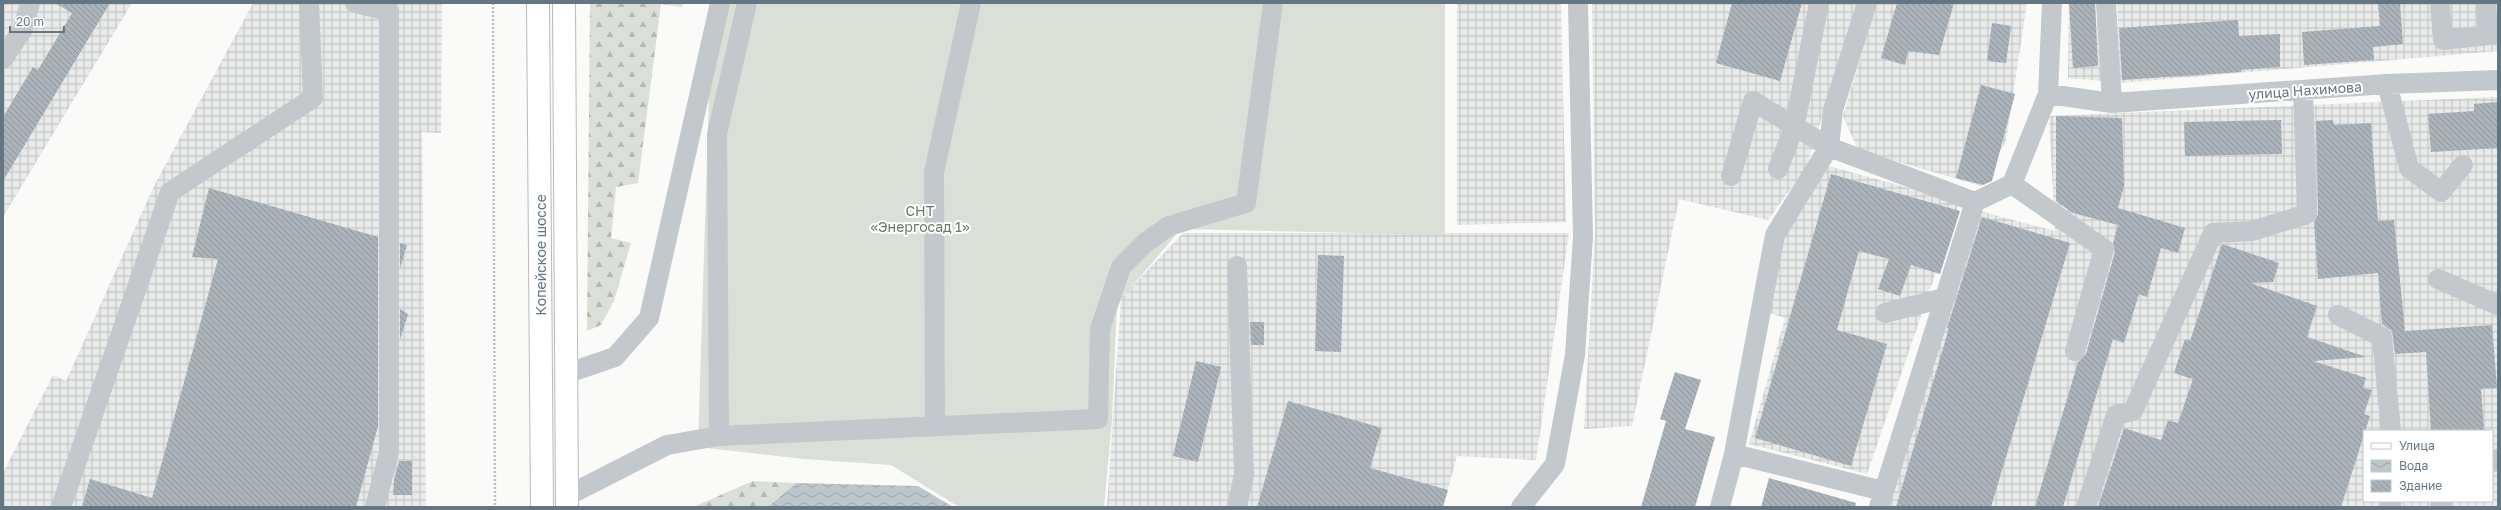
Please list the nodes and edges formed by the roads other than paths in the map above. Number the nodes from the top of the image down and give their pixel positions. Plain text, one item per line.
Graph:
1 (30, 3) edge
2 (309, 3) edge
3 (355, 3) edge
4 (538, 3) edge
5 (564, 3) edge
6 (720, 3) edge
7 (747, 3) edge
8 (971, 3) edge
9 (1273, 3) edge
10 (1578, 3) edge
11 (1819, 3) edge
12 (1867, 3) edge
13 (2052, 3) edge
14 (2106, 3) edge
15 (2440, 3) edge
16 (2486, 3) edge
17 (2493, 35) edge
18 (3, 60) edge
19 (2498, 80) edge
20 (2387, 84) junction
21 (2303, 90) junction
22 (2048, 94) junction
23 (2112, 103) junction
24 (1794, 128) junction
25 (1829, 147) junction
26 (2463, 166) dead end
27 (1778, 169) dead end
28 (1731, 176) dead end
29 (2012, 184) junction
30 (1975, 202) junction
31 (1237, 266) dead end
32 (2438, 279) dead end
33 (1944, 298) junction
34 (2498, 305) edge
35 (1885, 313) dead end
36 (2338, 315) dead end
37 (2075, 351) dead end
38 (565, 374) junction
39 (935, 425) junction
40 (2391, 430) edge
41 (719, 436) junction
42 (1734, 454) junction
43 (1881, 499) edge
44 (567, 502) edge
45 (61, 507) edge
46 (375, 507) edge
47 (542, 507) edge
48 (1237, 507) edge
49 (1521, 507) edge
50 (1720, 507) edge
51 (2086, 507) edge

1 - 18 street
2 - 45 street
3 - 46 street
4 - 47 main road, Копейское шоссе
5 - 38 main road, Копейское шоссе
6 - 38 street
7 - 41 street
8 - 39 street
9 - 39 street
10 - 49 street
11 - 24 street
12 - 25 street
13 - 22 street
14 - 23 street
15 - 17 street
16 - 17 street
19 - 20 street, улица Нахимова
20 - 21 street, улица Нахимова
20 - 26 street
21 - 23 street, улица Нахимова
21 - 51 street
22 - 23 street, улица Нахимова
22 - 29 street
24 - 25 street
24 - 27 street
24 - 28 street
25 - 30 street
25 - 42 street
29 - 30 street
29 - 37 street
30 - 33 street
31 - 48 street
32 - 34 street
33 - 35 street
33 - 43 street
36 - 40 street
38 - 44 main road, Копейское шоссе
39 - 41 street
41 - 44 street
42 - 43 street
42 - 50 street

